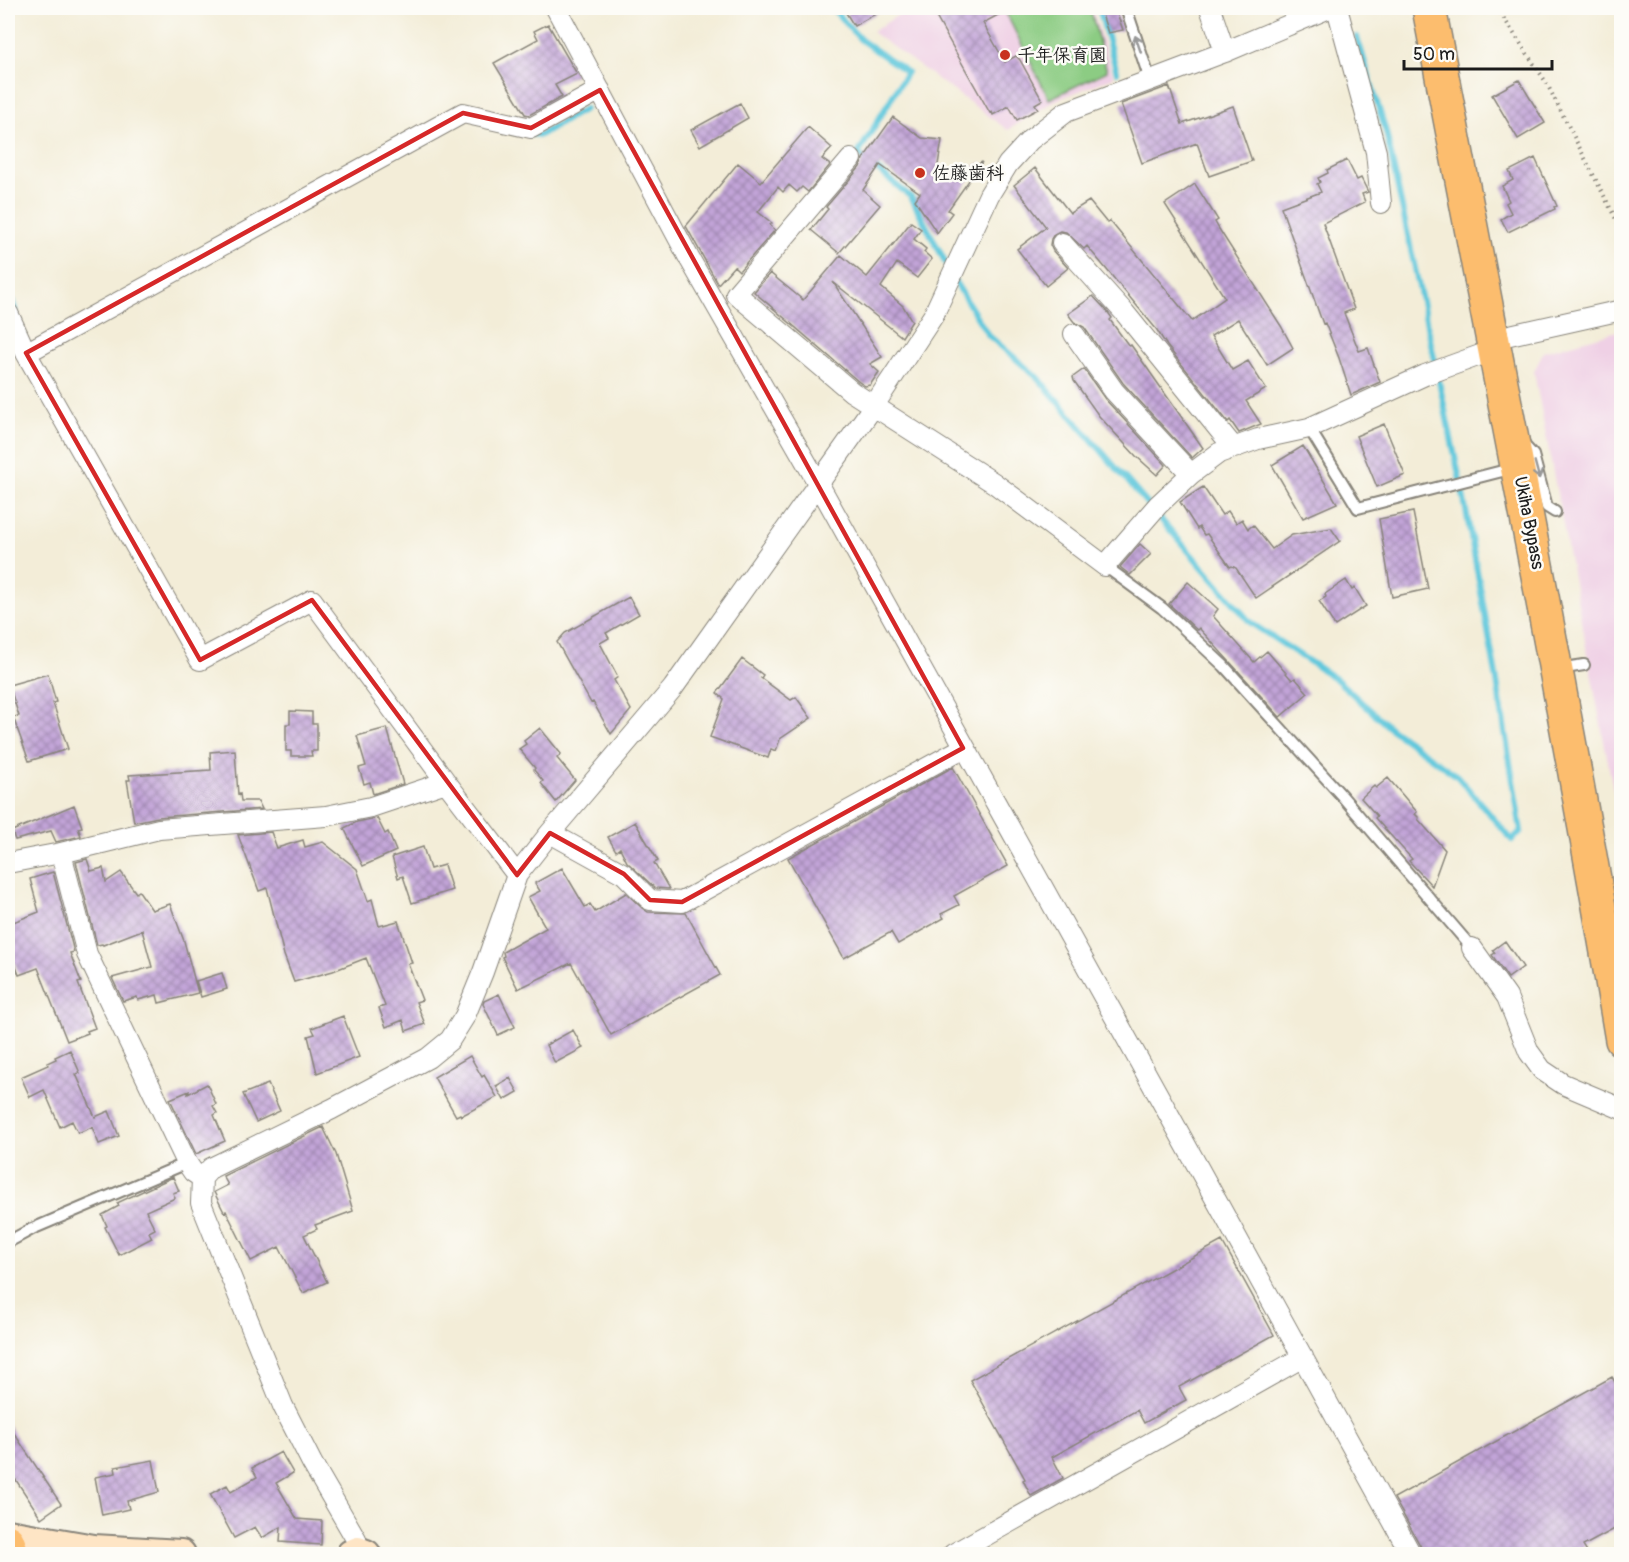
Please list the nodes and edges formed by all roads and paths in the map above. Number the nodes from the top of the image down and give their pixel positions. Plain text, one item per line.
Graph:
1 (556, 8) edge
2 (1126, 8) edge
3 (1210, 8) edge
4 (1329, 8) edge
5 (1336, 8) edge
6 (1430, 8) edge
7 (1497, 8) edge
8 (1225, 52) junction
9 (1150, 80) junction
10 (600, 90) junction
11 (851, 159) dead end
12 (1381, 203) dead end
13 (1622, 231) edge
14 (1062, 243) dead end
15 (1622, 310) edge
16 (8, 313) edge
17 (1074, 334) dead end
18 (1493, 345) junction
19 (26, 353) junction
20 (873, 407) junction
21 (1309, 428) junction
22 (1510, 431) junction
23 (1234, 448) junction
24 (1518, 467) junction
25 (1191, 474) junction
26 (818, 483) junction
27 (1555, 512) dead end
28 (1105, 566) junction
29 (963, 748) junction
30 (446, 782) junction
31 (550, 833) junction
32 (61, 853) junction
33 (8, 863) edge
34 (517, 875) junction
35 (1472, 948) joint
36 (1615, 959) edge
37 (1622, 1040) edge
38 (1622, 1109) edge
39 (187, 1163) junction
40 (202, 1178) junction
41 (8, 1242) edge
42 (1303, 1357) junction
43 (8, 1534) edge
44 (8, 1541) edge
45 (13, 1554) edge
46 (181, 1554) edge
47 (359, 1554) edge
48 (953, 1554) edge
49 (1410, 1554) edge

1 - 10 street
9 -> 2 lane
3 - 8 street
4 - 8 street
5 - 12 street
6 - 18 highway, Ukiha Bypass
7 - 13 path
8 - 9 street
9 - 20 street
10 - 19 street
10 - 26 street
11 - 20 street
14 - 23 street
15 - 18 street
16 - 19 street
17 - 25 street
18 - 21 street
18 - 22 highway, Ukiha Bypass
19 - 30 street
20 - 26 street
20 - 28 street
21 - 23 street
21 - 24 lane
22 - 24 highway, Ukiha Bypass
22 -> 27 lane
23 - 25 street
24 - 36 highway, Ukiha Bypass
25 - 28 street
26 - 29 street
26 - 31 street
28 - 35 lane
29 - 31 street
29 - 42 street
30 - 32 street
30 - 34 street
31 - 34 street
32 - 33 street
32 - 39 street
34 - 40 street
35 - 38 street
36 - 37 highway, Ukiha Bypass
39 - 40 street
39 - 41 lane
40 - 47 street
42 - 48 street
42 - 49 street
43 - 46 main road
44 - 45 main road

